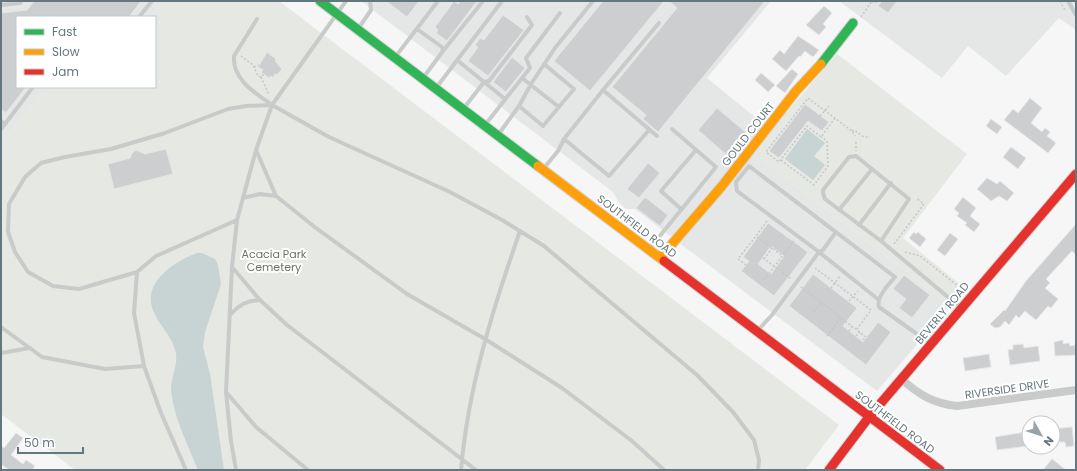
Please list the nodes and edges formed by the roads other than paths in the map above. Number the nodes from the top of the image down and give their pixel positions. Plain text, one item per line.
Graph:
1 (21, 1) edge
2 (152, 1) edge
3 (320, 1) edge
4 (346, 1) edge
5 (370, 1) edge
6 (438, 1) edge
7 (483, 1) edge
8 (502, 1) edge
9 (593, 1) edge
10 (1068, 1) edge
11 (1, 5) edge
12 (338, 14) junction
13 (560, 14) dead end
14 (1076, 15) edge
15 (140, 16) edge
16 (527, 17) dead end
17 (257, 19) dead end
18 (658, 23) dead end
19 (853, 23) road end
20 (358, 29) junction
21 (417, 29) junction
22 (444, 51) junction
23 (395, 57) junction
24 (457, 60) junction
25 (544, 64) junction
26 (423, 78) junction
27 (522, 78) junction
28 (484, 82) junction
29 (531, 84) junction
30 (33, 88) edge
31 (436, 88) junction
32 (604, 90) junction
33 (505, 99) junction
34 (272, 105) junction
35 (519, 106) junction
36 (559, 107) junction
37 (463, 109) junction
38 (1, 121) edge
39 (5, 124) junction
40 (484, 125) junction
41 (1, 129) edge
42 (672, 129) dead end
43 (649, 130) junction
44 (498, 135) junction
45 (657, 136) dead end
46 (564, 139) junction
47 (256, 150) junction
48 (696, 150) junction
49 (872, 169) junction
50 (543, 170) junction
51 (1076, 174) edge
52 (891, 183) junction
53 (276, 196) junction
54 (243, 198) junction
55 (682, 209) junction
56 (840, 210) junction
57 (237, 220) junction
58 (859, 225) junction
59 (520, 231) junction
60 (836, 232) junction
61 (881, 241) junction
62 (649, 250) junction
63 (819, 252) junction
64 (660, 258) junction
65 (232, 267) junction
66 (137, 272) junction
67 (260, 300) junction
68 (879, 300) junction
69 (962, 308) junction
70 (229, 315) junction
71 (1, 327) edge
72 (756, 332) junction
73 (484, 339) junction
74 (931, 344) junction
75 (30, 348) junction
76 (1, 353) edge
77 (144, 366) junction
78 (901, 379) junction
79 (1076, 390) edge
80 (226, 392) junction
81 (869, 418) junction
82 (462, 459) junction
83 (186, 470) edge
84 (236, 470) edge
85 (308, 470) edge
86 (461, 470) edge
87 (476, 470) edge
88 (664, 470) edge
89 (758, 470) edge
90 (829, 470) edge
91 (940, 470) edge

1 - 11 lane
2 - 15 lane
3 - 12 main road, SOUTHFIELD ROAD
4 - 12 lane
5 - 20 lane
6 - 21 lane
7 - 22 lane
8 - 24 lane
9 - 25 lane
10 - 14 lane
12 - 20 main road, SOUTHFIELD ROAD
12 - 34 lane
13 - 27 lane
16 - 28 lane
17 - 34 lane
18 - 32 lane
19 - 64 main road, GOULD COURT
20 - 23 main road, SOUTHFIELD ROAD
21 - 22 lane
21 - 23 lane
22 - 26 lane
23 - 26 main road, SOUTHFIELD ROAD
24 - 28 lane
24 - 31 lane
25 - 29 lane
25 - 36 lane
26 - 31 main road, SOUTHFIELD ROAD
27 - 29 lane
27 - 33 lane
28 - 33 lane
28 - 37 lane
29 - 35 lane
29 - 36 lane
30 - 39 lane
31 - 37 main road, SOUTHFIELD ROAD
32 - 43 lane
32 - 46 lane
33 - 40 lane
34 - 47 lane
34 - 59 lane
34 - 66 lane
35 - 36 lane
35 - 44 lane
37 - 40 main road, SOUTHFIELD ROAD
38 - 39 lane
39 - 41 lane
40 - 44 main road, SOUTHFIELD ROAD
42 - 48 lane
43 - 45 lane
43 - 46 lane
44 - 50 main road, SOUTHFIELD ROAD
46 - 50 lane
47 - 53 lane
47 - 54 lane
48 - 55 lane
48 - 55 lane
49 - 52 lane
49 - 56 lane
49 - 56 lane
50 - 62 main road, SOUTHFIELD ROAD
51 - 69 main road, BEVERLY ROAD
52 - 58 lane
52 - 61 lane
53 - 54 lane
53 - 73 lane
54 - 57 lane
55 - 62 lane
56 - 58 lane
57 - 65 lane
57 - 66 lane
58 - 61 lane
59 - 73 lane
59 - 89 lane
60 - 63 lane
60 - 63 lane
60 - 68 lane
61 - 69 lane
62 - 64 main road, SOUTHFIELD ROAD
63 - 68 lane
63 - 72 lane
64 - 72 main road, SOUTHFIELD ROAD
65 - 67 lane
65 - 70 lane
66 - 77 lane
67 - 70 lane
67 - 82 lane
68 - 74 lane
69 - 74 main road, BEVERLY ROAD
70 - 80 lane
71 - 75 lane
72 - 81 main road, SOUTHFIELD ROAD
73 - 82 lane
73 - 88 lane
74 - 78 main road, BEVERLY ROAD
75 - 76 lane
75 - 77 lane
77 - 83 lane
78 - 79 street, RIVERSIDE DRIVE
78 - 81 main road, BEVERLY ROAD
80 - 84 lane
80 - 85 lane
81 - 90 main road, BEVERLY ROAD
81 - 91 main road, SOUTHFIELD ROAD
82 - 86 lane
82 - 87 lane

